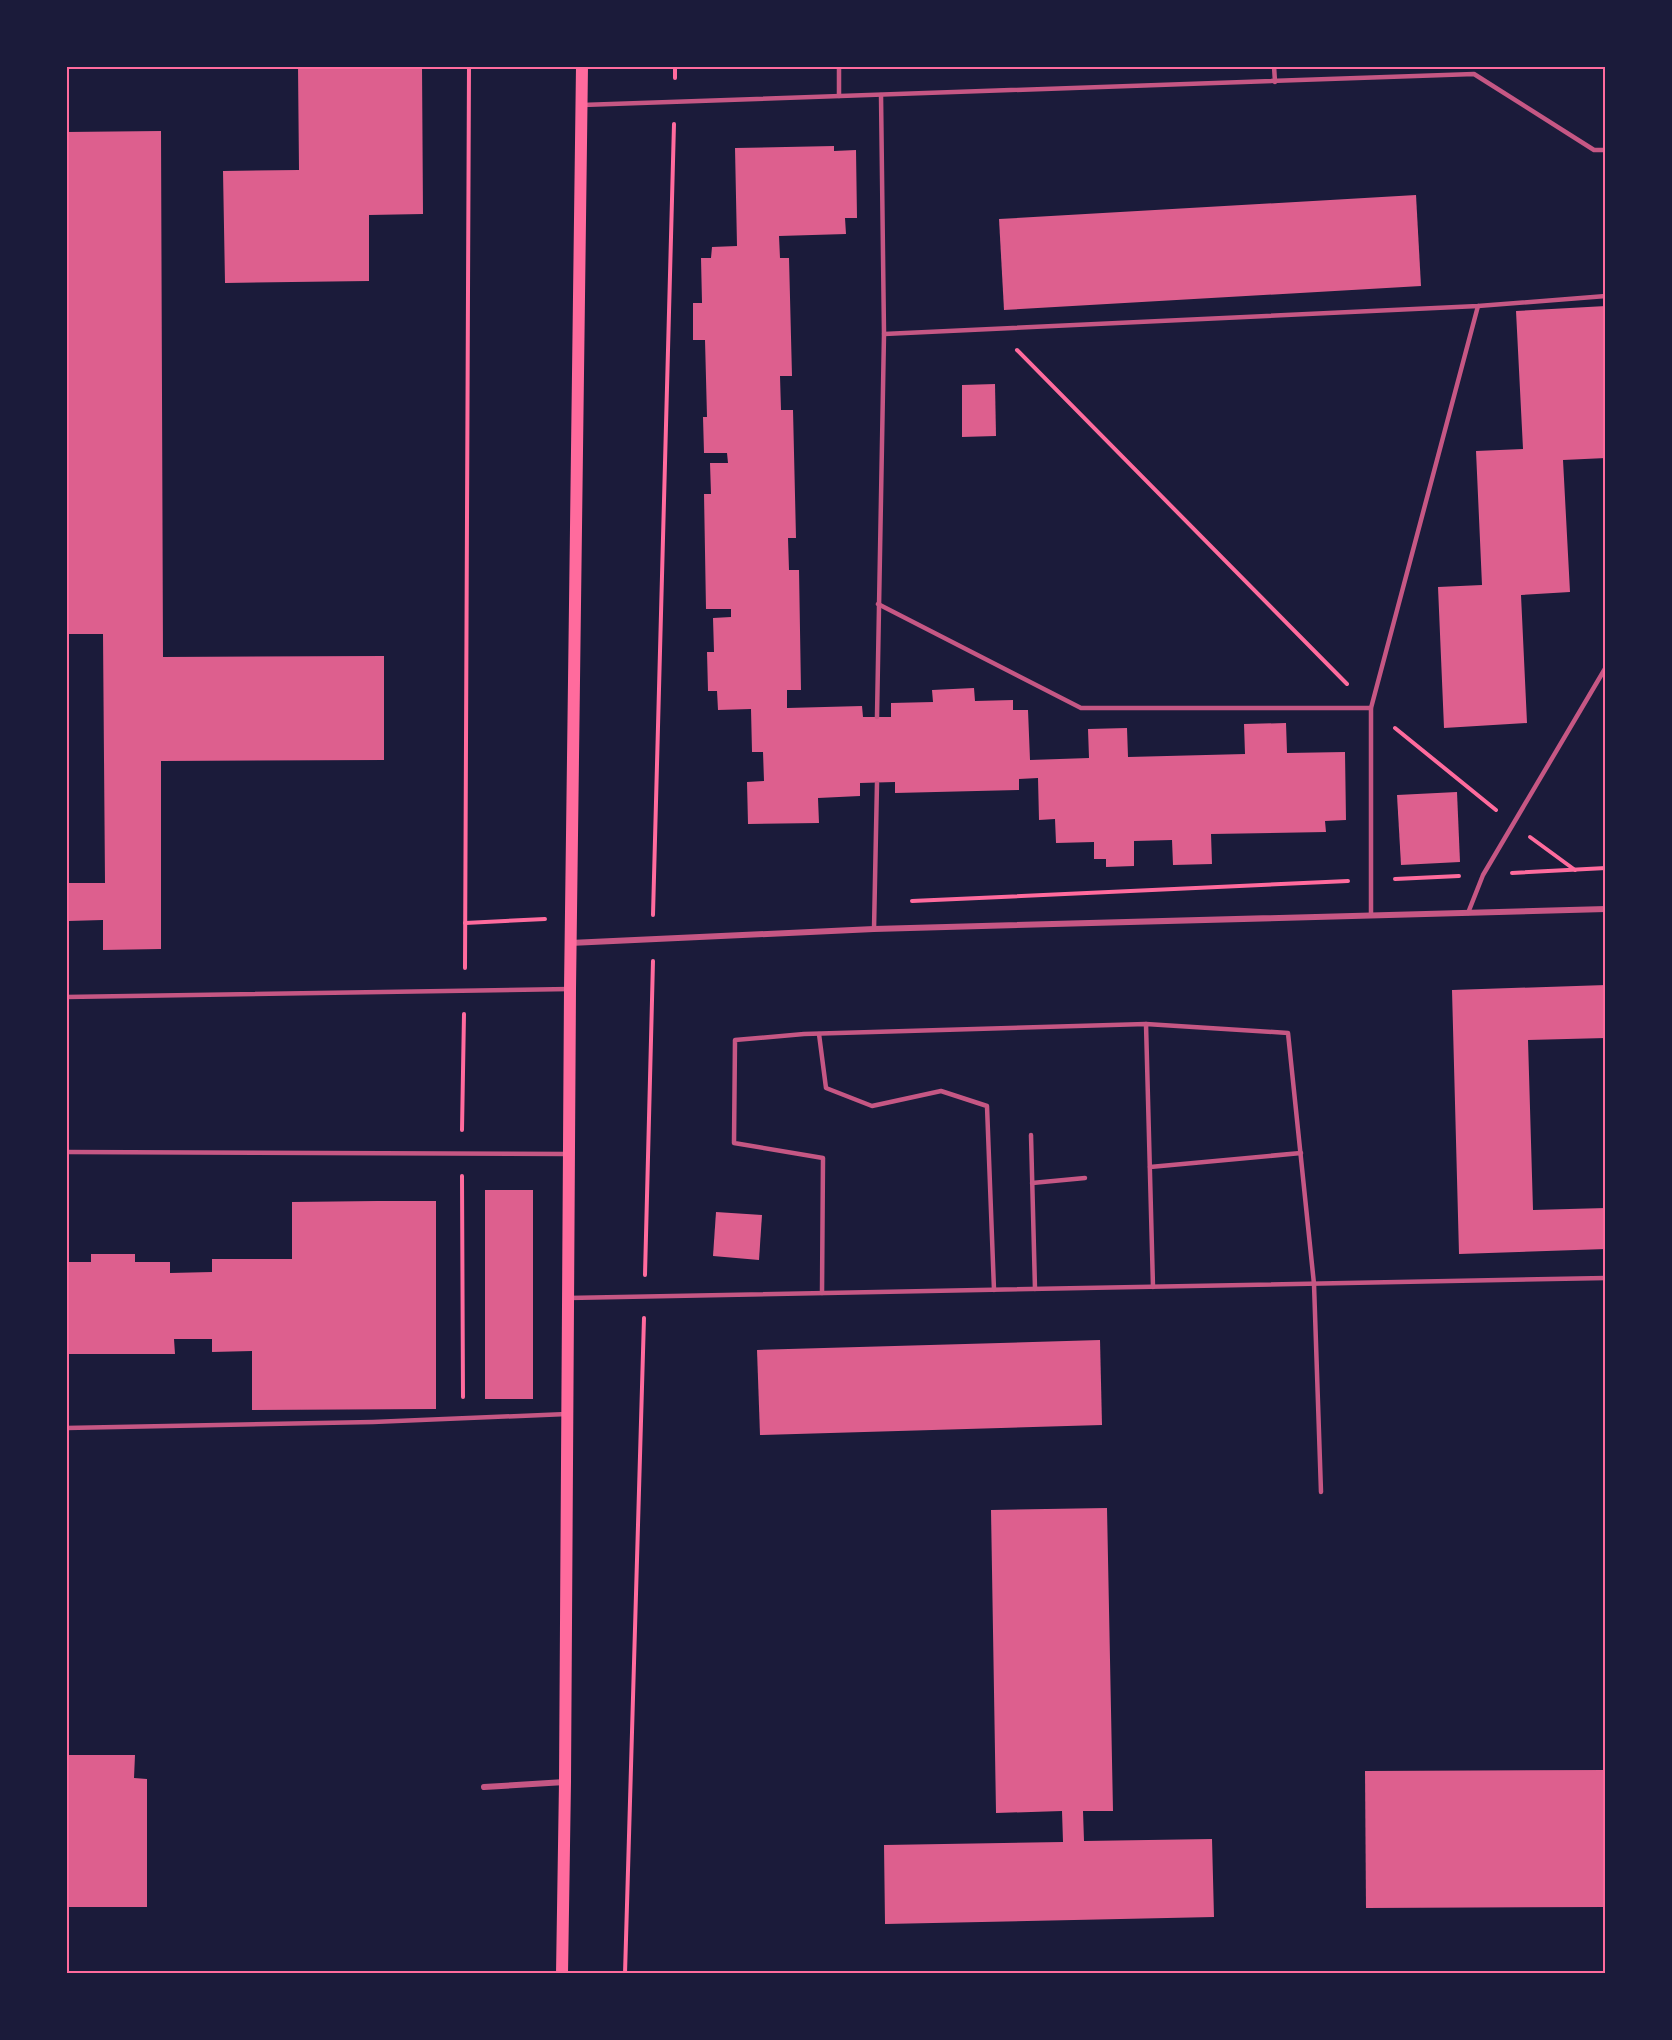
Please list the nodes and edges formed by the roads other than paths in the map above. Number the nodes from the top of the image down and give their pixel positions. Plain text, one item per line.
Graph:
1 (582, 66) edge
2 (839, 66) edge
3 (1274, 66) edge
4 (1474, 66) edge
5 (1474, 74) junction
6 (1275, 82) junction
7 (881, 95) junction
8 (838, 96) junction
9 (582, 105) junction
10 (1606, 150) edge
11 (1606, 296) edge
12 (1478, 306) junction
13 (884, 334) junction
14 (878, 604) junction
15 (1606, 667) edge
16 (1371, 708) junction
17 (877, 717) dead end
18 (878, 783) dead end
19 (1606, 909) edge
20 (1468, 913) junction
21 (1371, 915) junction
22 (874, 930) junction
23 (570, 943) junction
24 (570, 989) junction
25 (66, 997) edge
26 (1146, 1024) junction
27 (819, 1034) junction
28 (1031, 1136) dead end
29 (66, 1152) edge
30 (1301, 1153) junction
31 (569, 1154) junction
32 (1150, 1167) junction
33 (1085, 1178) dead end
34 (1032, 1183) junction
35 (1606, 1278) edge
36 (1314, 1284) junction
37 (1153, 1287) junction
38 (1035, 1289) junction
39 (994, 1290) junction
40 (822, 1293) junction
41 (568, 1298) junction
42 (568, 1414) junction
43 (66, 1428) edge
44 (1321, 1492) dead end
45 (565, 1782) junction
46 (484, 1787) dead end
47 (562, 1974) edge

1 - 9 main road
2 - 8 lane
3 - 6 lane
4 - 5 lane
5 - 6 lane
5 - 10 lane
6 - 7 lane
7 - 8 lane
7 - 13 lane
8 - 9 lane
9 - 23 main road
11 - 12 lane
12 - 13 lane
12 - 16 lane
13 - 14 lane
14 - 16 lane
14 - 17 lane
15 - 20 lane
16 - 21 lane
18 - 22 lane
19 - 20 street
20 - 21 street
21 - 22 street
22 - 23 street
23 - 24 main road
24 - 25 lane
24 - 31 main road
26 - 27 lane
26 - 30 lane
26 - 32 lane
27 - 39 lane
27 - 40 lane
28 - 34 lane
29 - 31 lane
30 - 32 lane
30 - 36 lane
31 - 41 main road
32 - 37 lane
33 - 34 lane
34 - 38 lane
35 - 36 lane
36 - 37 lane
36 - 44 lane
37 - 38 lane
38 - 39 lane
39 - 40 lane
40 - 41 lane
41 - 42 main road
42 - 43 lane
42 - 45 main road
45 - 46 street
45 - 47 main road

